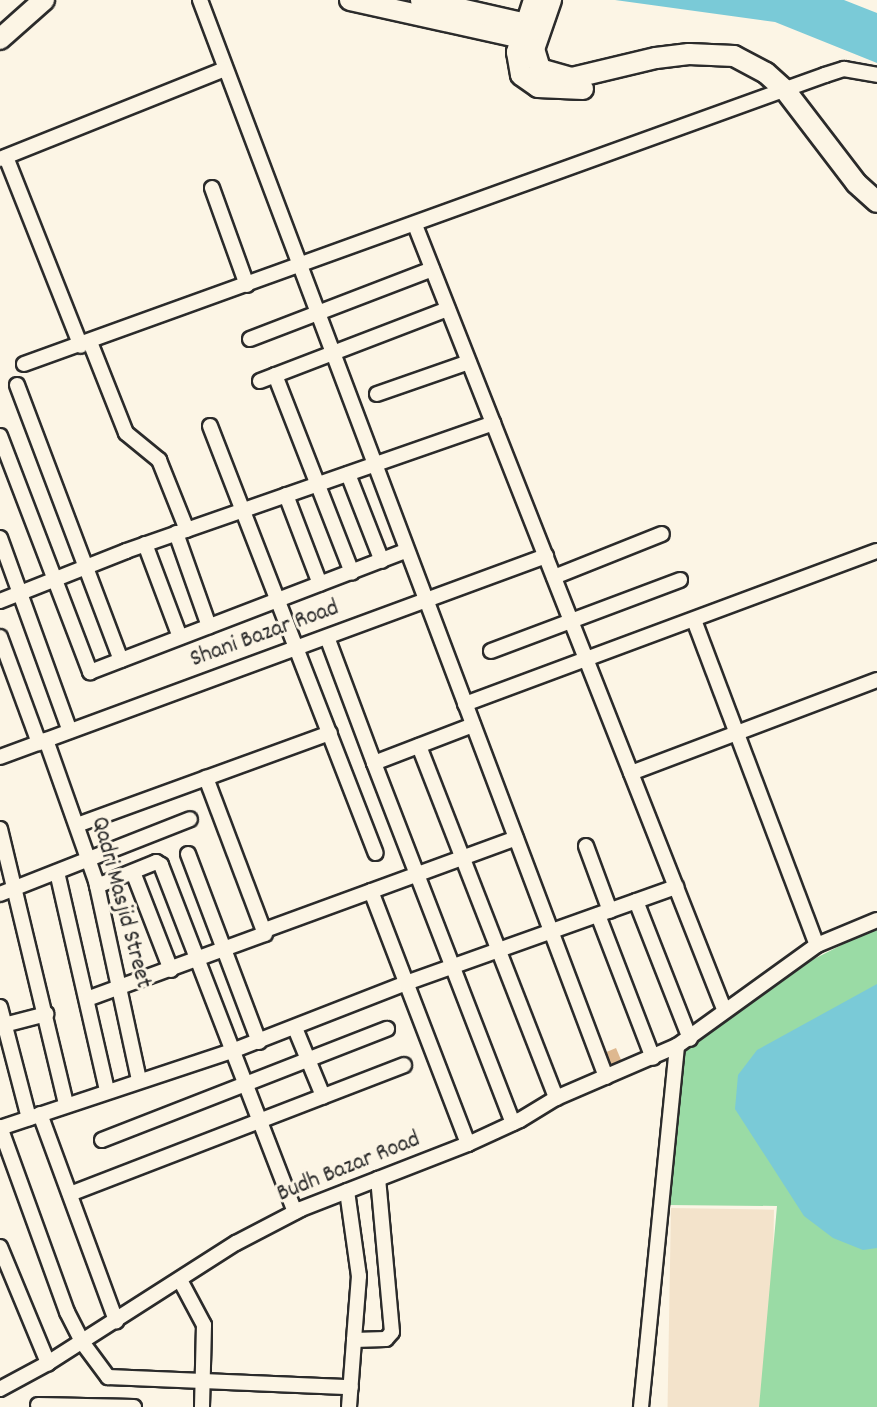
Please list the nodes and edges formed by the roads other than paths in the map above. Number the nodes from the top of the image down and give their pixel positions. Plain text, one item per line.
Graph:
1 (25, 0) edge
2 (44, 0) edge
3 (200, 0) edge
4 (350, 0) edge
5 (421, 0) edge
6 (545, 1) edge
7 (0, 22) edge
8 (530, 32) junction
9 (0, 39) edge
10 (225, 69) junction
11 (877, 75) edge
12 (785, 90) junction
13 (3, 158) edge
14 (212, 188) dead end
15 (877, 202) edge
16 (415, 225) junction
17 (299, 267) junction
18 (432, 268) junction
19 (247, 285) junction
20 (448, 309) junction
21 (317, 314) junction
22 (250, 339) dead end
23 (86, 344) junction
24 (332, 353) junction
25 (469, 362) junction
26 (24, 364) dead end
27 (275, 375) junction
28 (260, 381) dead end
29 (17, 385) dead end
30 (377, 394) dead end
31 (493, 423) junction
32 (210, 426) dead end
33 (0, 436) edge
34 (374, 464) junction
35 (348, 474) junction
36 (317, 484) junction
37 (286, 495) junction
38 (242, 510) junction
39 (181, 531) junction
40 (662, 534) dead end
41 (0, 538) edge
42 (145, 544) junction
43 (405, 551) junction
44 (877, 551) edge
45 (546, 556) junction
46 (382, 561) junction
47 (84, 566) junction
48 (352, 572) junction
49 (554, 577) junction
50 (52, 579) junction
51 (680, 580) dead end
52 (320, 584) junction
53 (21, 592) junction
54 (280, 599) junction
55 (424, 600) junction
56 (0, 601) edge
57 (694, 620) junction
58 (571, 621) junction
59 (209, 626) junction
60 (0, 637) edge
61 (180, 637) junction
62 (327, 637) junction
63 (298, 647) junction
64 (491, 651) dead end
65 (121, 660) junction
66 (586, 660) junction
67 (877, 680) edge
68 (465, 704) junction
69 (473, 725) junction
70 (70, 731) junction
71 (330, 733) junction
72 (735, 735) junction
73 (43, 741) junction
74 (419, 746) junction
75 (1, 754) edge
76 (374, 763) junction
77 (631, 773) junction
78 (206, 778) junction
79 (190, 819) dead end
80 (77, 825) junction
81 (0, 829) edge
82 (516, 838) junction
83 (586, 846) dead end
84 (376, 853) dead end
85 (188, 854) dead end
86 (462, 857) junction
87 (89, 859) junction
88 (57, 872) junction
89 (133, 872) junction
90 (417, 874) junction
91 (97, 886) junction
92 (17, 887) junction
93 (676, 887) junction
94 (371, 891) junction
95 (0, 894) edge
96 (636, 901) junction
97 (604, 913) junction
98 (877, 920) edge
99 (265, 930) junction
100 (551, 931) junction
101 (817, 945) junction
102 (496, 950) junction
103 (226, 952) junction
104 (198, 961) junction
105 (453, 967) junction
106 (171, 970) junction
107 (406, 983) junction
108 (120, 988) junction
109 (87, 999) junction
110 (0, 1006) edge
111 (724, 1009) junction
112 (46, 1014) junction
113 (2, 1026) edge
114 (295, 1028) junction
115 (387, 1029) dead end
116 (690, 1039) junction
117 (259, 1042) junction
118 (677, 1046) junction
119 (232, 1051) junction
120 (653, 1058) junction
121 (308, 1059) junction
122 (404, 1065) dead end
123 (606, 1077) junction
124 (139, 1080) junction
125 (246, 1083) junction
126 (107, 1090) junction
127 (323, 1096) junction
128 (556, 1098) junction
129 (66, 1104) junction
130 (35, 1116) junction
131 (260, 1121) junction
132 (513, 1123) junction
133 (0, 1128) edge
134 (102, 1140) dead end
135 (468, 1144) junction
136 (378, 1179) junction
137 (347, 1191) junction
138 (70, 1194) junction
139 (295, 1212) junction
140 (0, 1247) edge
141 (180, 1280) junction
142 (116, 1321) junction
143 (354, 1340) junction
144 (82, 1342) junction
145 (48, 1364) junction
146 (203, 1378) junction
147 (351, 1387) junction
148 (0, 1389) edge
149 (38, 1405) dead end
150 (134, 1407) edge
151 (202, 1407) edge
152 (349, 1407) edge
153 (641, 1407) edge

1 - 7 street
2 - 9 street
3 - 10 street
4 - 8 street
5 - 8 street
6 - 8 street
8 - 12 street
10 - 13 street
10 - 17 street
11 - 12 street
12 - 15 street
12 - 16 street
13 - 23 street
14 - 19 street
16 - 17 street
16 - 18 street
17 - 19 street
17 - 21 street
18 - 20 street
18 - 21 street
19 - 23 street
20 - 24 street
20 - 25 street
21 - 22 street
21 - 24 street
23 - 26 street
23 - 39 street
24 - 27 street
24 - 34 street
25 - 30 street
25 - 31 street
27 - 28 street
27 - 36 street
29 - 47 street
31 - 34 street
31 - 45 street
32 - 38 street
33 - 50 street
34 - 35 street
34 - 43 street
35 - 36 street
35 - 46 street
36 - 37 street
36 - 48 street
37 - 38 street
37 - 52 street
38 - 39 street
38 - 54 street
39 - 42 street
39 - 59 street
40 - 49 street
41 - 53 street
42 - 47 street
42 - 61 street
43 - 46 street
43 - 55 street
44 - 57 street
45 - 49 street
45 - 55 street, Shani Bazar Road
46 - 48 street
47 - 50 street
47 - 65 street
48 - 52 street
49 - 58 street
50 - 53 street
50 - 65 street
51 - 58 street
52 - 54 street
53 - 56 street
53 - 70 street
54 - 59 street
54 - 63 street
55 - 62 street, Shani Bazar Road
55 - 68 street
57 - 66 street
57 - 72 street
58 - 64 street
58 - 66 street
59 - 61 street
60 - 73 street, Qadri Masjid Street
61 - 65 street
62 - 63 street, Shani Bazar Road
62 - 76 street
63 - 70 street, Shani Bazar Road
63 - 71 street
66 - 68 street
66 - 77 street
67 - 72 street
68 - 69 street
69 - 74 street
69 - 82 street
70 - 73 street, Shani Bazar Road
71 - 78 street
71 - 84 street
72 - 77 street
72 - 101 street
73 - 75 street, Shani Bazar Road
73 - 80 street, Qadri Masjid Street
74 - 76 street
74 - 86 street
76 - 90 street
77 - 93 street
78 - 80 street
78 - 99 street
79 - 87 street
80 - 87 street, Qadri Masjid Street
81 - 92 street
82 - 86 street
82 - 100 street
83 - 97 street
85 - 103 street
86 - 90 street
86 - 102 street
87 - 88 street
87 - 91 street, Qadri Masjid Street
88 - 92 street
88 - 109 street
89 - 91 street
89 - 104 street
89 - 106 street
90 - 94 street
90 - 105 street
91 - 108 street, Qadri Masjid Street
92 - 95 street
92 - 112 street
93 - 96 street
93 - 111 street
94 - 99 street
94 - 107 street
96 - 97 street
96 - 116 street
97 - 100 street
97 - 120 street
98 - 101 street, Budh Bazar Road
99 - 103 street
100 - 102 street
100 - 123 street
101 - 111 street, Budh Bazar Road
102 - 105 street
102 - 128 street
103 - 104 street
103 - 117 street
104 - 106 street
104 - 119 street
105 - 107 street
105 - 132 street
106 - 108 street
107 - 114 street
107 - 135 street
108 - 109 street
108 - 124 street, Qadri Masjid Street
109 - 126 street
110 - 113 street
111 - 116 street, Budh Bazar Road
112 - 113 street
112 - 129 street
113 - 130 street
114 - 117 street
114 - 121 street
115 - 121 street
116 - 118 street, Budh Bazar Road
117 - 119 street
118 - 120 street, Budh Bazar Road
118 - 153 street
119 - 124 street
119 - 125 street
120 - 123 street, Budh Bazar Road
121 - 125 street
121 - 127 street
122 - 127 street
123 - 128 street, Budh Bazar Road
124 - 126 street
125 - 131 street
125 - 134 street
126 - 129 street
127 - 131 street
128 - 132 street, Budh Bazar Road
129 - 130 street
130 - 133 street
130 - 138 street
131 - 138 street
131 - 139 street
132 - 135 street, Budh Bazar Road
133 - 144 street
135 - 136 street, Budh Bazar Road
136 - 137 street, Budh Bazar Road
136 - 143 street
137 - 139 street, Budh Bazar Road
137 - 143 street
138 - 142 street
139 - 141 street, Budh Bazar Road
140 - 145 street
141 - 142 street, Budh Bazar Road
141 - 146 street
142 - 144 street, Budh Bazar Road
143 - 147 street
144 - 145 street, Budh Bazar Road
144 - 146 street
145 - 148 street, Budh Bazar Road
146 - 147 street
146 - 151 street
147 - 152 street
149 - 150 street

